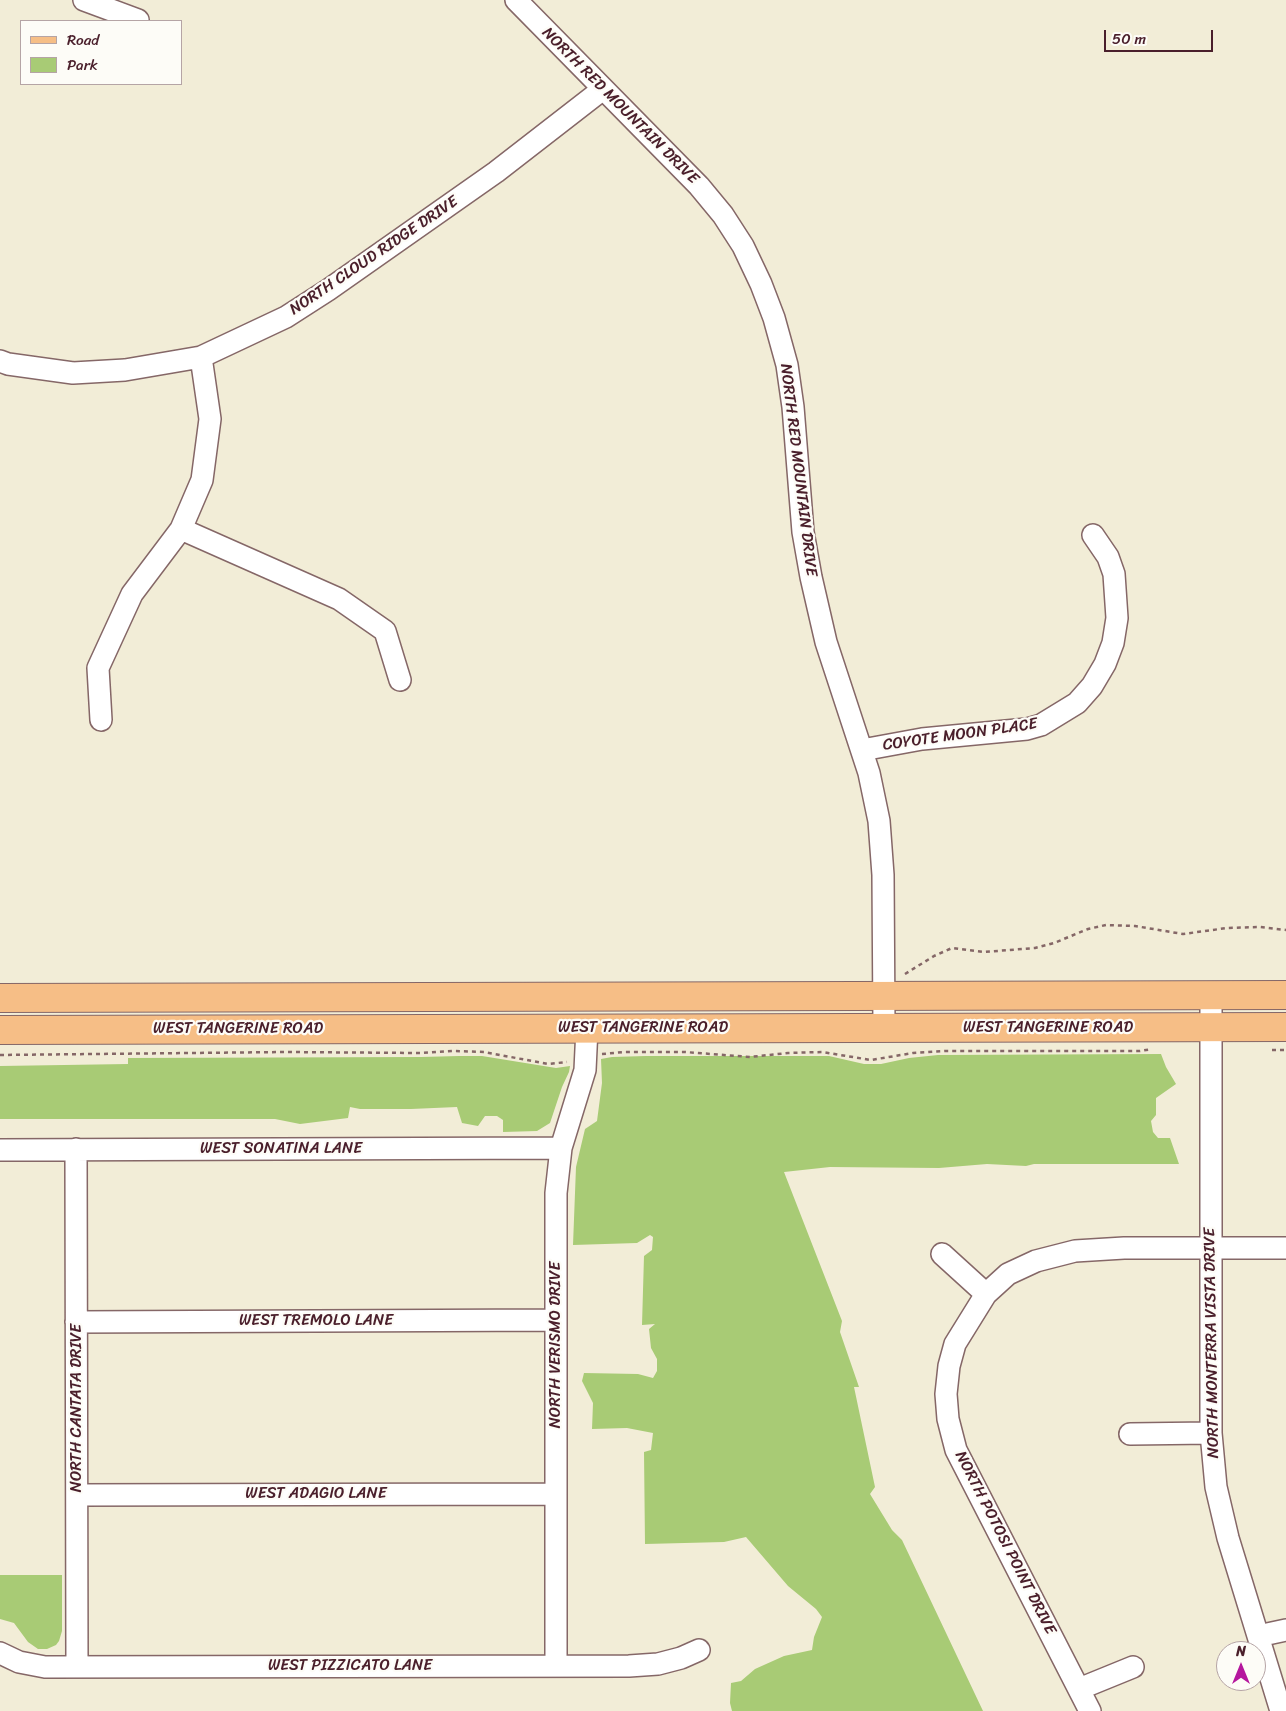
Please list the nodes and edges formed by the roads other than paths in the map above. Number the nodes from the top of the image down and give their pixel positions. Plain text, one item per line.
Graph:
1 (84, 0) edge
2 (516, 0) edge
3 (138, 20) edge
4 (603, 89) junction
5 (201, 357) junction
6 (0, 361) edge
7 (181, 530) junction
8 (1093, 535) dead end
9 (400, 680) dead end
10 (101, 720) dead end
11 (862, 750) junction
12 (884, 988) junction
13 (1211, 995) junction
14 (1286, 995) edge
15 (0, 998) edge
16 (884, 1027) junction
17 (1286, 1027) edge
18 (587, 1028) junction
19 (1211, 1028) junction
20 (0, 1030) edge
21 (561, 1148) junction
22 (0, 1150) edge
23 (76, 1150) junction
24 (1210, 1248) junction
25 (1286, 1248) edge
26 (942, 1254) dead end
27 (986, 1294) junction
28 (556, 1320) junction
29 (76, 1322) junction
30 (1210, 1433) junction
31 (1130, 1434) dead end
32 (556, 1494) junction
33 (77, 1495) junction
34 (1286, 1630) edge
35 (1258, 1636) junction
36 (700, 1650) dead end
37 (0, 1653) edge
38 (556, 1666) junction
39 (77, 1667) junction
40 (1133, 1667) dead end
41 (1079, 1689) junction
42 (1090, 1711) edge
43 (1281, 1711) edge

1 - 3 street
2 - 4 street, NORTH RED MOUNTAIN DRIVE
4 - 5 street, NORTH CLOUD RIDGE DRIVE
4 - 11 street, NORTH RED MOUNTAIN DRIVE
5 - 6 street, NORTH CLOUD RIDGE DRIVE
5 - 7 street
7 - 9 street
7 - 10 street
8 - 11 street, COYOTE MOON PLACE
11 - 12 street, NORTH RED MOUNTAIN DRIVE
12 - 13 main road, WEST TANGERINE ROAD
12 - 15 main road, WEST TANGERINE ROAD
12 - 16 street, NORTH RED MOUNTAIN DRIVE
13 - 14 main road, WEST TANGERINE ROAD
13 - 19 street, NORTH MONTERRA VISTA DRIVE
16 - 18 main road, WEST TANGERINE ROAD
16 - 19 main road, WEST TANGERINE ROAD
17 - 19 main road, WEST TANGERINE ROAD
18 - 20 main road, WEST TANGERINE ROAD
18 - 21 street, NORTH VERISMO DRIVE
19 - 24 street, NORTH MONTERRA VISTA DRIVE
21 - 23 street, WEST SONATINA LANE
21 - 28 street, NORTH VERISMO DRIVE
22 - 23 street, WEST SONATINA LANE
23 - 29 street, NORTH CANTATA DRIVE
24 - 25 street, NORTH POTOSI POINT DRIVE
24 - 27 street, NORTH POTOSI POINT DRIVE
24 - 30 street, NORTH MONTERRA VISTA DRIVE
26 - 27 street
27 - 41 street, NORTH POTOSI POINT DRIVE
28 - 29 street, WEST TREMOLO LANE
28 - 32 street, NORTH VERISMO DRIVE
29 - 33 street, NORTH CANTATA DRIVE
30 - 31 street
30 - 35 street, NORTH MONTERRA VISTA DRIVE
32 - 33 street, WEST ADAGIO LANE
32 - 38 street, NORTH VERISMO DRIVE
33 - 39 street, NORTH CANTATA DRIVE
34 - 35 street
35 - 43 street, NORTH MONTERRA VISTA DRIVE
36 - 38 street, WEST PIZZICATO LANE
37 - 39 street, WEST PIZZICATO LANE
38 - 39 street, WEST PIZZICATO LANE
40 - 41 street
41 - 42 street, NORTH POTOSI POINT DRIVE

